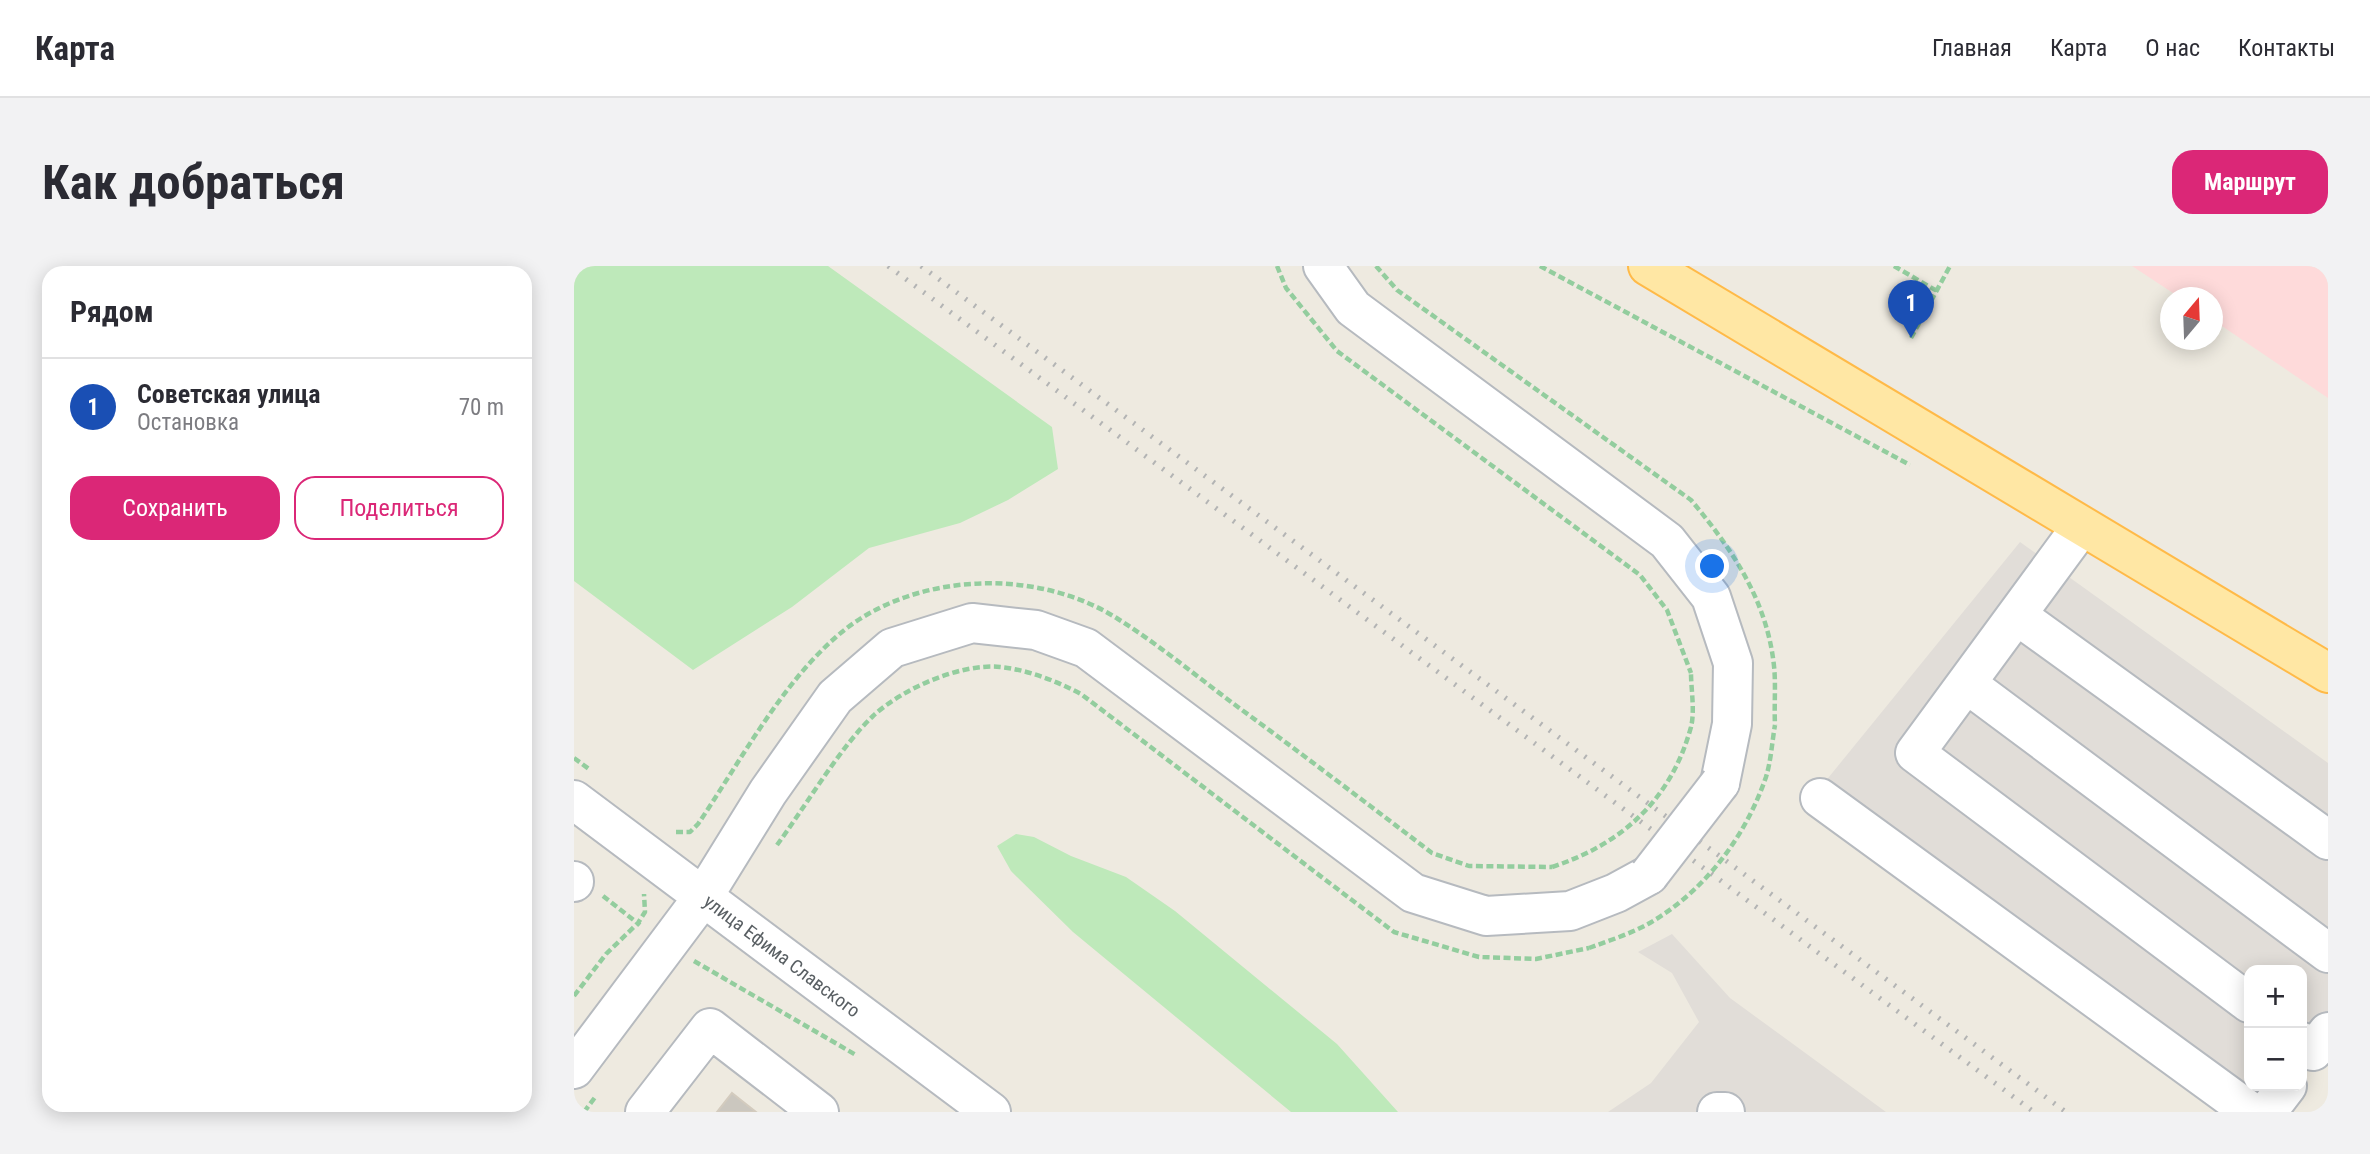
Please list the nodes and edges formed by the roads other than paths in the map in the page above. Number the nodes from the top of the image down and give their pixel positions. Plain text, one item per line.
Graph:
1 (1323, 266) edge
2 (1647, 266) edge
3 (2081, 527) junction
4 (2018, 617) junction
5 (2328, 673) edge
6 (1967, 684) junction
7 (1820, 798) dead end
8 (574, 800) edge
9 (2328, 840) edge
10 (702, 897) junction
11 (2328, 953) edge
12 (2244, 999) edge
13 (574, 1069) edge
14 (2283, 1091) edge
15 (645, 1112) edge
16 (819, 1112) edge
17 (991, 1112) edge
18 (1717, 1112) edge
19 (1725, 1112) edge
20 (2251, 1112) edge
21 (2267, 1112) edge

1 - 10 street, bridge
2 - 3 main road
3 - 4 street
3 - 5 main road
4 - 6 street
4 - 9 street
6 - 11 street
6 - 12 street
7 - 20 street
8 - 10 street, улица Ефима Славского
10 - 13 street
10 - 17 street, улица Ефима Славского
14 - 21 street
15 - 16 street
18 - 19 street

